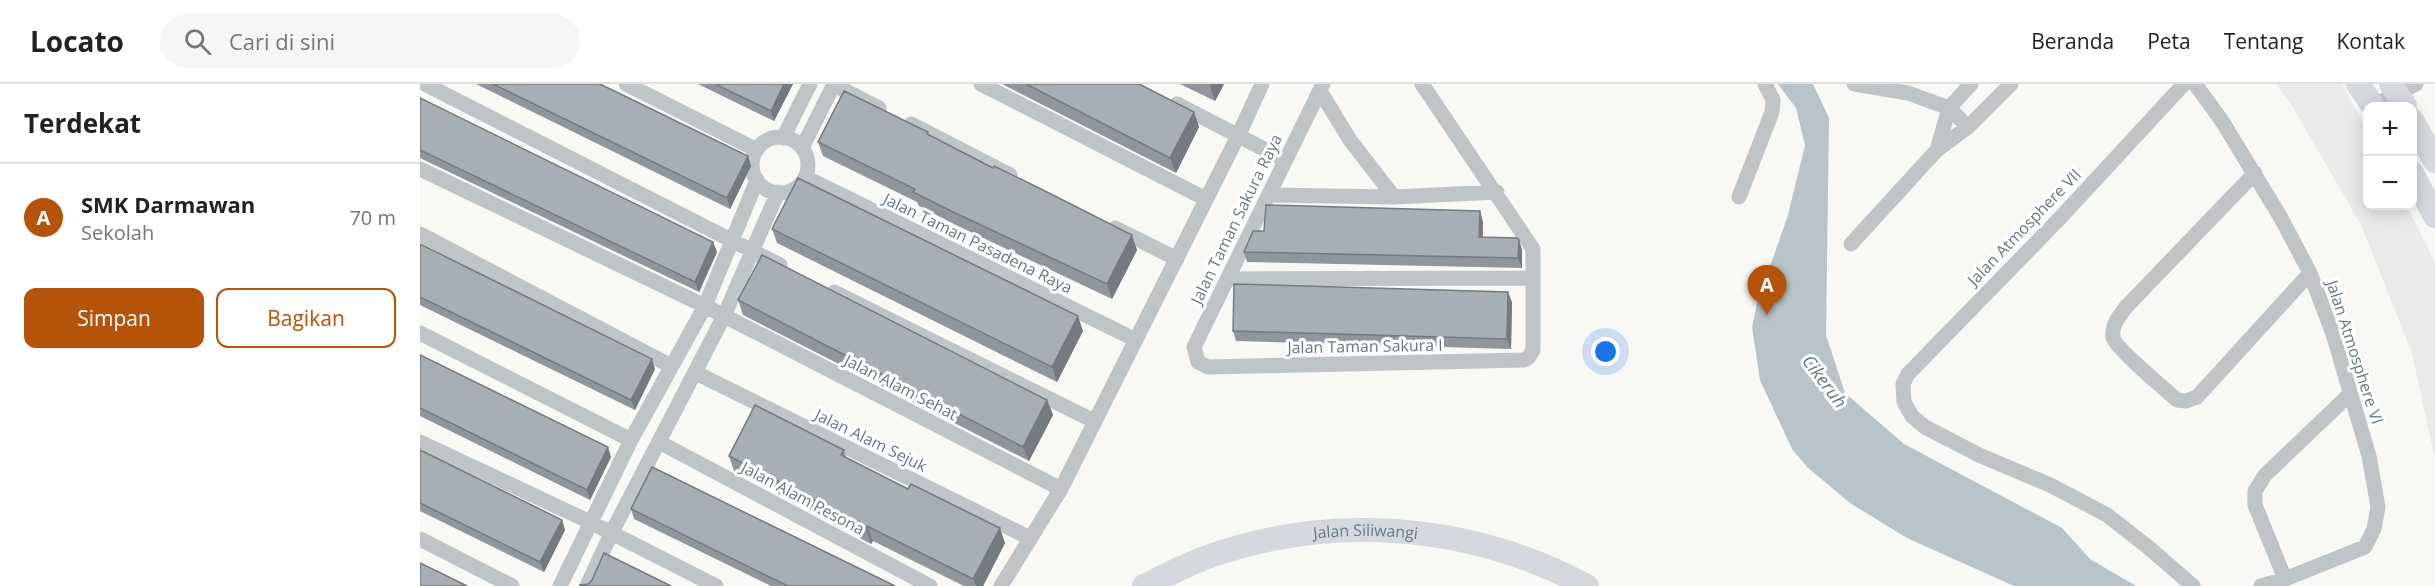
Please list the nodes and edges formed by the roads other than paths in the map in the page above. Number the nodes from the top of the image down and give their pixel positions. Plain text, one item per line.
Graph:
1 (425, 84) edge
2 (626, 84) edge
3 (810, 84) edge
4 (981, 84) edge
5 (1262, 84) edge
6 (1422, 84) edge
7 (1765, 84) edge
8 (1854, 84) edge
9 (1971, 84) edge
10 (2011, 84) edge
11 (2184, 84) edge
12 (2195, 84) edge
13 (2358, 84) edge
14 (834, 85) edge
15 (1322, 87) edge
16 (2402, 92) edge
17 (1167, 99) edge
18 (2370, 102) edge
19 (2381, 102) edge
20 (1949, 108) junction
21 (1968, 127) junction
22 (2417, 129) edge
23 (1238, 136) junction
24 (783, 138) junction
25 (802, 148) junction
26 (757, 150) junction
27 (1937, 150) junction
28 (1285, 160) junction
29 (2435, 160) edge
30 (420, 169) edge
31 (2254, 173) junction
32 (805, 177) junction
33 (757, 180) junction
34 (1021, 180) edge
35 (2417, 182) edge
36 (778, 192) junction
37 (1497, 192) junction
38 (1269, 195) junction
39 (1394, 197) junction
40 (1739, 197) dead end
41 (1206, 199) junction
42 (2435, 216) edge
43 (1104, 222) edge
44 (420, 234) edge
45 (732, 241) junction
46 (1851, 244) dead end
47 (752, 251) junction
48 (1177, 259) junction
49 (795, 272) edge
50 (2310, 273) junction
51 (1533, 278) junction
52 (1228, 279) junction
53 (816, 283) edge
54 (705, 306) junction
55 (724, 316) junction
56 (420, 333) edge
57 (1136, 340) junction
58 (672, 366) junction
59 (1208, 368) joint
60 (696, 373) junction
61 (2350, 394) junction
62 (1094, 421) junction
63 (631, 440) junction
64 (420, 442) edge
65 (659, 442) junction
66 (1061, 489) junction
67 (590, 522) junction
68 (611, 534) junction
69 (1030, 538) junction
70 (420, 539) edge
71 (2285, 579) junction
72 (512, 586) edge
73 (560, 586) edge
74 (587, 586) edge
75 (716, 586) edge
76 (930, 586) edge
77 (1001, 586) edge
78 (1144, 586) edge
79 (1587, 586) edge
80 (2193, 586) edge
81 (2261, 586) edge

1 - 45 street
2 - 26 street
3 - 24 street
4 - 41 street
5 - 23 street
6 - 37 street
7 - 40 street
8 - 20 street
9 - 20 street
10 - 21 street
11 - 80 street, Jalan Atmosphere VII
12 - 31 street, Jalan Atmosphere VI
13 - 18 main road
14 - 25 street
14 - 34 street
15 - 28 street, Jalan Taman Sakura Raya
15 - 39 street
16 - 19 street
17 - 23 street
20 - 21 street
20 - 27 street
21 - 27 street
22 - 29 main road
23 - 28 street
23 - 41 street
24 - 25 street
24 - 26 street
25 - 32 street
26 - 33 street
27 - 46 street
28 - 38 street, Jalan Taman Sakura Raya
30 - 54 street, Jalan Alam Sehat
31 - 50 street, Jalan Atmosphere VI
31 - 50 street
32 - 36 street
32 - 57 street, Jalan Taman Pasadena Raya
33 - 36 street
33 - 45 street
35 - 42 main road
36 - 47 street
37 - 39 street
37 - 51 street
38 - 39 street
38 - 52 street, Jalan Taman Sakura Raya
41 - 48 street
43 - 48 street
44 - 58 street
45 - 47 street
45 - 54 street
47 - 49 street
47 - 55 street
48 - 57 street
50 - 61 street, Jalan Atmosphere VI
51 - 52 street
51 - 59 street, Jalan Taman Sakura I
52 - 59 street, Jalan Taman Sakura Raya
53 - 62 street
54 - 55 street, Jalan Alam Sehat
54 - 58 street
55 - 60 street
55 - 66 street, Jalan Alam Sehat
56 - 63 street
57 - 62 street
58 - 63 street
60 - 65 street
60 - 69 street, Jalan Alam Sejuk
61 - 71 street
61 - 71 street, Jalan Atmosphere VI
62 - 66 street
63 - 67 street
64 - 67 street
65 - 68 street
65 - 76 street, Jalan Alam Pesona
66 - 69 street
67 - 68 street
67 - 73 street
68 - 74 street
68 - 75 street
69 - 77 street
70 - 72 street
71 - 81 street, Jalan Atmosphere VI
78 - 79 main road, Jalan Siliwangi

